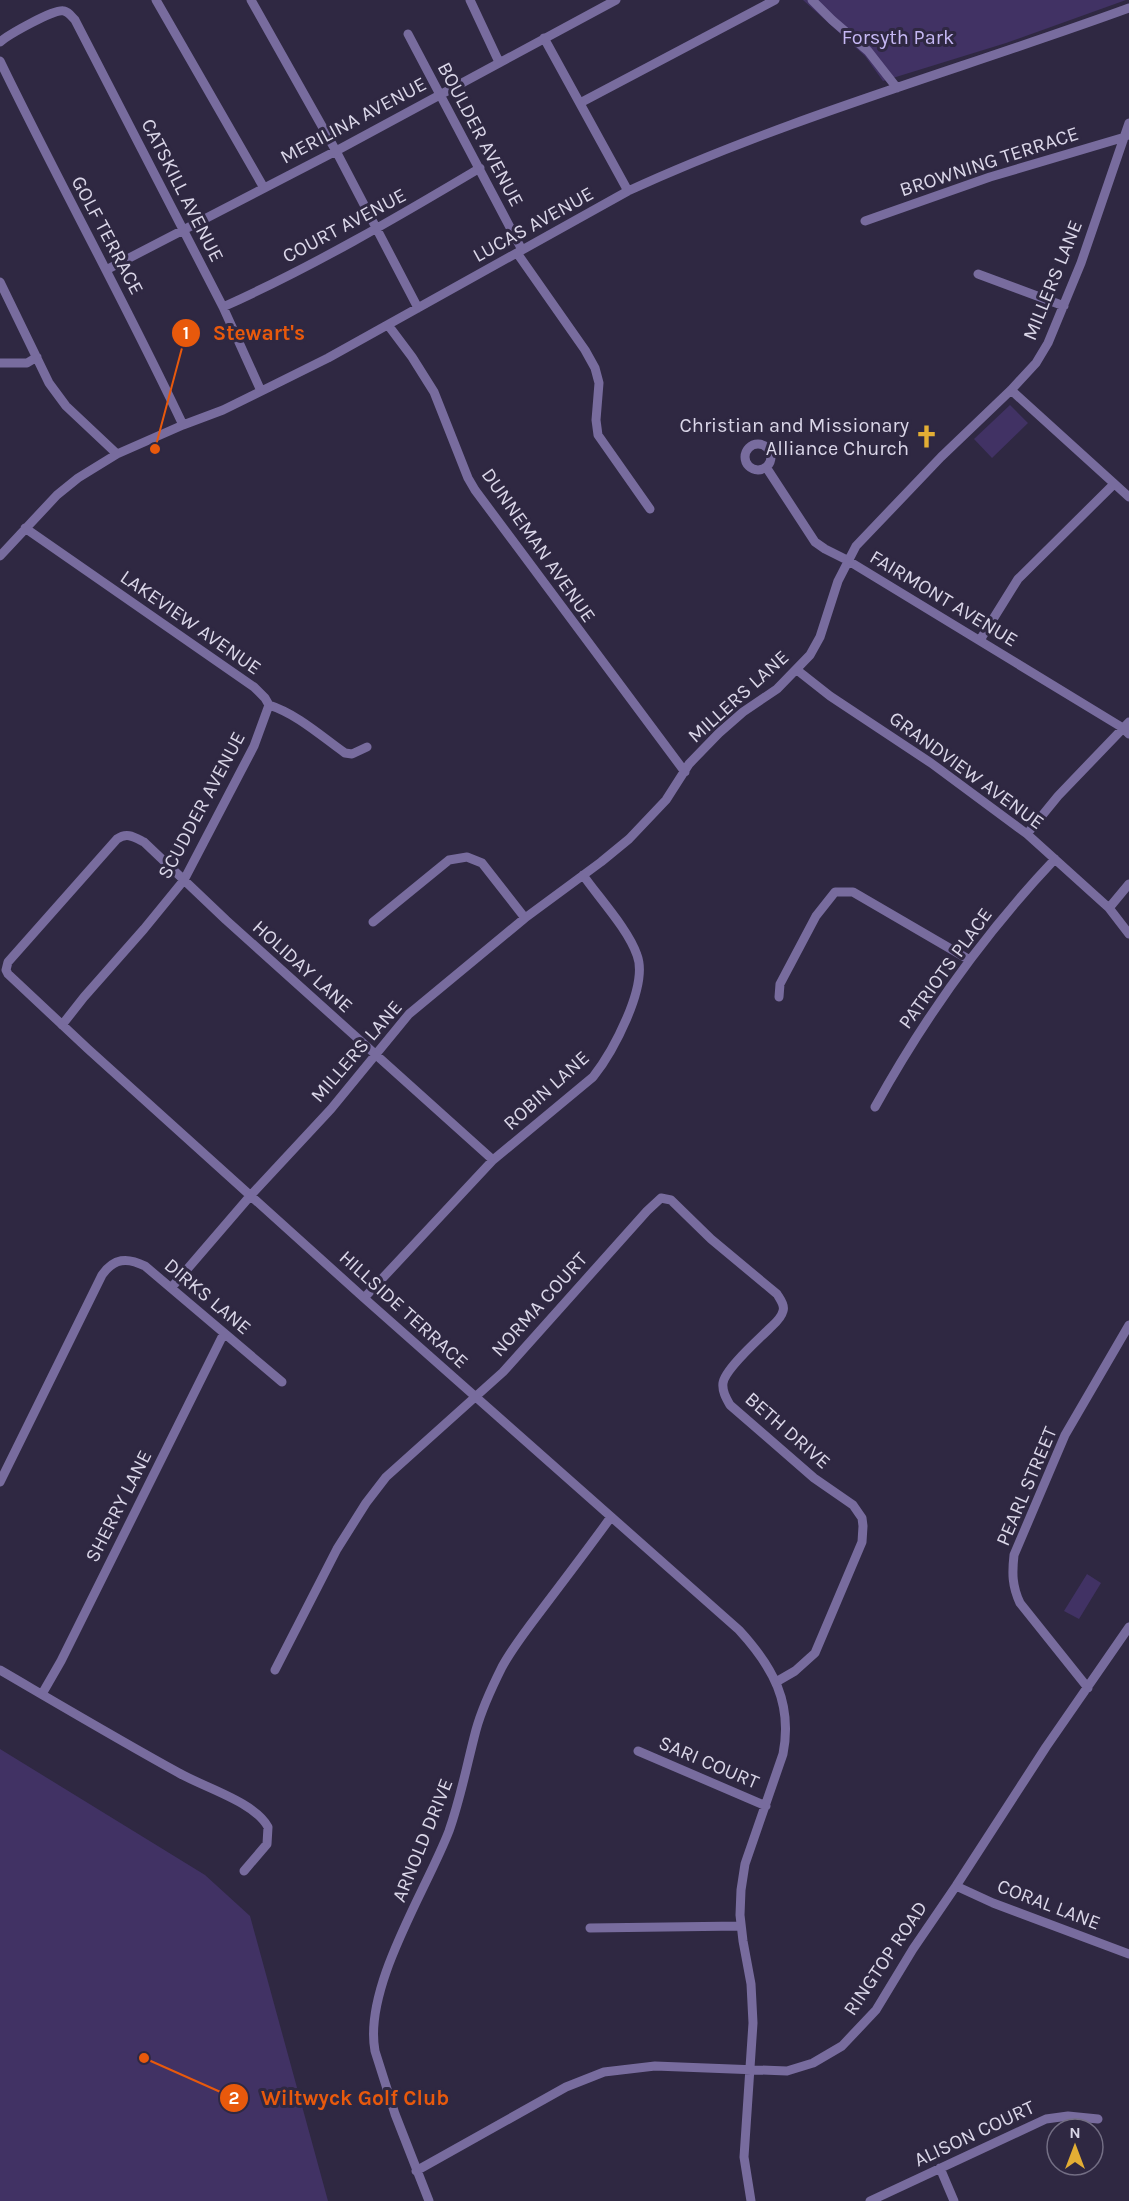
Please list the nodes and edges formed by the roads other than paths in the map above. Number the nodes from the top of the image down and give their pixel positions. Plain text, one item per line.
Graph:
1 (156, 0) edge
2 (251, 0) edge
3 (470, 0) edge
4 (616, 0) edge
5 (775, 0) edge
6 (812, 0) edge
7 (1129, 8) edge
8 (408, 34) dead end
9 (544, 38) junction
10 (0, 42) edge
11 (0, 61) edge
12 (499, 62) junction
13 (897, 88) junction
14 (441, 94) junction
15 (580, 103) junction
16 (1129, 123) edge
17 (1125, 137) junction
18 (336, 151) junction
19 (480, 168) junction
20 (264, 188) junction
21 (628, 191) junction
22 (865, 220) dead end
23 (377, 229) junction
24 (183, 230) junction
25 (519, 251) junction
26 (106, 270) junction
27 (978, 274) dead end
28 (0, 282) edge
29 (1064, 306) junction
30 (223, 307) junction
31 (418, 308) junction
32 (388, 325) junction
33 (37, 357) junction
34 (0, 363) edge
35 (1011, 390) junction
36 (261, 391) junction
37 (183, 425) junction
38 (117, 454) junction
39 (766, 468) dead end
40 (1114, 484) junction
41 (1129, 497) edge
42 (650, 509) dead end
43 (25, 528) junction
44 (0, 556) edge
45 (847, 560) junction
46 (980, 640) junction
47 (797, 670) junction
48 (269, 705) junction
49 (1127, 728) edge
50 (367, 747) dead end
51 (685, 772) junction
52 (1027, 834) junction
53 (1055, 858) junction
54 (583, 875) junction
55 (184, 880) junction
56 (1129, 884) edge
57 (1109, 908) junction
58 (525, 918) junction
59 (373, 922) dead end
60 (1129, 934) edge
61 (968, 959) junction
62 (6, 966) joint
63 (780, 997) dead end
64 (62, 1025) junction
65 (375, 1056) junction
66 (875, 1107) dead end
67 (493, 1160) junction
68 (251, 1195) junction
69 (667, 1198) joint
70 (171, 1288) junction
71 (364, 1298) junction
72 (1129, 1325) edge
73 (224, 1333) junction
74 (282, 1382) dead end
75 (475, 1397) junction
76 (0, 1482) edge
77 (611, 1517) junction
78 (1129, 1627) edge
79 (0, 1670) edge
80 (274, 1670) dead end
81 (776, 1682) junction
82 (1088, 1688) junction
83 (42, 1694) junction
84 (638, 1751) dead end
85 (766, 1806) junction
86 (244, 1871) dead end
87 (956, 1886) junction
88 (741, 1926) junction
89 (590, 1928) dead end
90 (1129, 1954) edge
91 (750, 2071) junction
92 (1061, 2117) edge
93 (1078, 2117) edge
94 (1045, 2119) edge
95 (940, 2168) junction
96 (416, 2171) junction
97 (429, 2201) edge
98 (751, 2201) edge
99 (870, 2201) edge
100 (954, 2201) edge

1 - 20 street
2 - 18 street
3 - 12 street
4 - 9 street, MERILINA AVENUE
5 - 15 street
6 - 13 street
7 - 13 street, LUCAS AVENUE
8 - 14 street, BOULDER AVENUE
9 - 12 street, MERILINA AVENUE
9 - 15 street
10 - 24 street, CATSKILL AVENUE
11 - 26 street, GOLF TERRACE
12 - 14 street, MERILINA AVENUE
13 - 21 street, LUCAS AVENUE
14 - 18 street, MERILINA AVENUE
14 - 19 street, BOULDER AVENUE
15 - 21 street
16 - 17 street, MILLERS LANE
17 - 22 street, BROWNING TERRACE
17 - 29 street, MILLERS LANE
18 - 20 street, MERILINA AVENUE
18 - 23 street
19 - 23 street, COURT AVENUE
19 - 25 street, BOULDER AVENUE
20 - 24 street, MERILINA AVENUE
21 - 25 street, LUCAS AVENUE
23 - 30 street, COURT AVENUE
23 - 31 street
24 - 26 street, MERILINA AVENUE
24 - 30 street, CATSKILL AVENUE
25 - 31 street, LUCAS AVENUE
25 - 42 street, BOULDER AVENUE
26 - 37 street, GOLF TERRACE
27 - 29 street
28 - 33 street
29 - 35 street, MILLERS LANE
30 - 36 street, CATSKILL AVENUE
31 - 32 street, LUCAS AVENUE
32 - 36 street, LUCAS AVENUE
32 - 51 street, DUNNEMAN AVENUE
33 - 34 street
33 - 38 street
35 - 40 street
35 - 45 street, MILLERS LANE
36 - 37 street, LUCAS AVENUE
37 - 38 street, LUCAS AVENUE
38 - 43 street, LUCAS AVENUE
39 - 45 street, FAIRMONT AVENUE
40 - 41 street
40 - 46 street
43 - 44 street, LUCAS AVENUE
43 - 48 street, LAKEVIEW AVENUE
45 - 46 street, FAIRMONT AVENUE
45 - 47 street, MILLERS LANE
46 - 49 street, FAIRMONT AVENUE
47 - 51 street, MILLERS LANE
47 - 52 street, GRANDVIEW AVENUE
48 - 50 street, LAKEVIEW AVENUE
48 - 55 street, SCUDDER AVENUE
49 - 52 street
51 - 54 street, MILLERS LANE
52 - 53 street, GRANDVIEW AVENUE
53 - 57 street, GRANDVIEW AVENUE
53 - 61 street, PATRIOTS PLACE
54 - 58 street, MILLERS LANE
54 - 67 street, ROBIN LANE
55 - 62 street, HOLIDAY LANE
55 - 64 street, SCUDDER AVENUE
55 - 65 street, HOLIDAY LANE
56 - 57 street
57 - 60 street, GRANDVIEW AVENUE
58 - 59 street
58 - 65 street, MILLERS LANE
61 - 63 street
61 - 66 street, PATRIOTS PLACE
62 - 64 street, HILLSIDE TERRACE
64 - 68 street, HILLSIDE TERRACE
65 - 67 street, HOLIDAY LANE
65 - 68 street, MILLERS LANE
67 - 71 street, ROBIN LANE
68 - 70 street, MILLERS LANE
68 - 71 street, HILLSIDE TERRACE
69 - 75 street, NORMA COURT
69 - 81 street, BETH DRIVE
70 - 73 street, DIRKS LANE
70 - 76 street, DIRKS LANE
71 - 75 street, HILLSIDE TERRACE
72 - 82 street, PEARL STREET
73 - 74 street, DIRKS LANE
73 - 83 street, SHERRY LANE
75 - 77 street, HILLSIDE TERRACE
75 - 80 street, NORMA COURT
77 - 81 street, HILLSIDE TERRACE
77 - 96 street, ARNOLD DRIVE
78 - 82 street, RINGTOP ROAD
79 - 83 street
81 - 85 street, HILLSIDE TERRACE
82 - 87 street, RINGTOP ROAD
83 - 86 street
84 - 85 street, SARI COURT
85 - 88 street, HILLSIDE TERRACE
87 - 90 street, CORAL LANE
87 - 91 street, RINGTOP ROAD
88 - 89 street
88 - 91 street, HILLSIDE TERRACE
91 - 96 street, RINGTOP ROAD
91 - 98 street, HILLSIDE TERRACE
92 - 93 street, ALISON COURT
94 - 95 street, ALISON COURT
95 - 99 street, ALISON COURT
95 - 100 street
96 - 97 street, ARNOLD DRIVE

